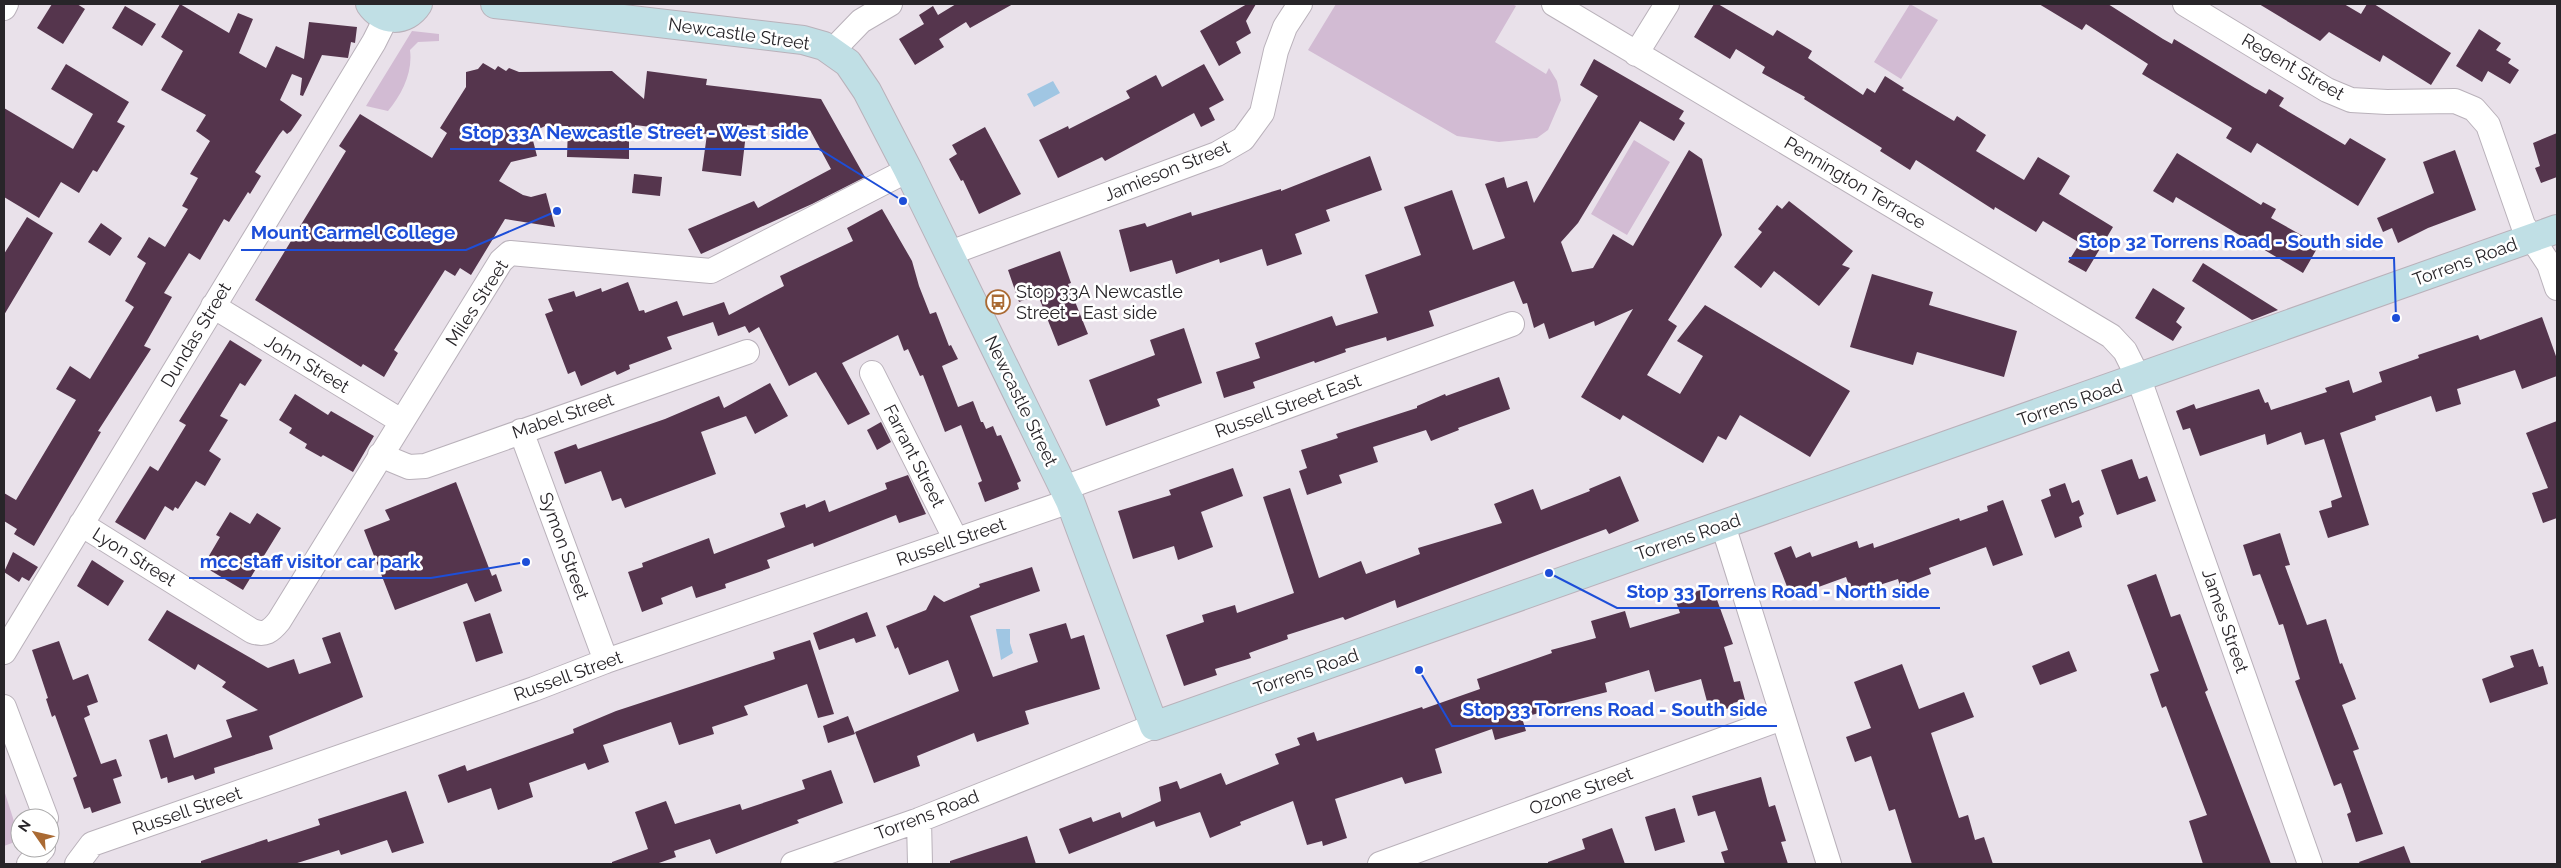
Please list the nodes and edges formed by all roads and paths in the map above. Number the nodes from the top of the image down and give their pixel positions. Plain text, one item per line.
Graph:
1 (6, 4) edge
2 (418, 4) edge
3 (495, 4) edge
4 (890, 4) edge
5 (1300, 4) edge
6 (1554, 4) edge
7 (1667, 4) edge
8 (2185, 4) edge
9 (4, 8) edge
10 (378, 11) edge
11 (641, 12) edge
12 (832, 51) junction
13 (1636, 54) junction
14 (908, 170) junction
15 (2557, 229) edge
16 (2532, 238) junction
17 (950, 253) junction
18 (2557, 288) edge
19 (213, 306) junction
20 (1512, 324) dead end
21 (746, 352) dead end
22 (872, 373) dead end
23 (2139, 379) junction
24 (401, 421) junction
25 (522, 431) junction
26 (380, 455) junction
27 (1067, 495) junction
28 (82, 524) junction
29 (1723, 525) junction
30 (956, 540) junction
31 (265, 634) joint
32 (4, 652) edge
33 (606, 661) junction
34 (4, 707) edge
35 (1782, 718) junction
36 (1154, 726) junction
37 (42, 808) edge
38 (919, 820) junction
39 (76, 864) edge
40 (793, 864) edge
41 (920, 864) edge
42 (1380, 864) edge
43 (1829, 864) edge
44 (2310, 864) edge

1 - 9 street
2 - 10 street
3 - 11 street, Newcastle Street
4 - 12 street
5 - 17 street, Jamieson Street
6 - 13 street, Pennington Terrace
7 - 13 street
8 - 16 street, Regent Street
10 - 19 street, Dundas Street
11 - 12 street, Newcastle Street
12 - 14 street, Newcastle Street
13 - 23 street, Pennington Terrace
14 - 17 street, Newcastle Street
14 - 24 street, Miles Street
15 - 16 street, Torrens Road
16 - 18 street, Regent Street
16 - 23 street, Torrens Road
17 - 27 street, Newcastle Street
19 - 24 street, John Street
19 - 28 street, Dundas Street
20 - 27 street, Russell Street East
21 - 25 street, Mabel Street
22 - 30 street, Farrant Street
23 - 29 street, Torrens Road
23 - 44 street, James Street
24 - 26 street, Miles Street
25 - 26 street, Mabel Street
25 - 33 street, Symon Street
26 - 31 street, Miles Street
27 - 30 street, Russell Street
27 - 36 street, Newcastle Street
28 - 31 street, Lyon Street
28 - 32 street, Dundas Street
29 - 35 street
29 - 36 street, Torrens Road
30 - 33 street, Russell Street
33 - 39 street, Russell Street
34 - 37 street
35 - 42 street, Ozone Street
35 - 43 street
36 - 38 street, Torrens Road
38 - 40 street, Torrens Road
38 - 41 street

